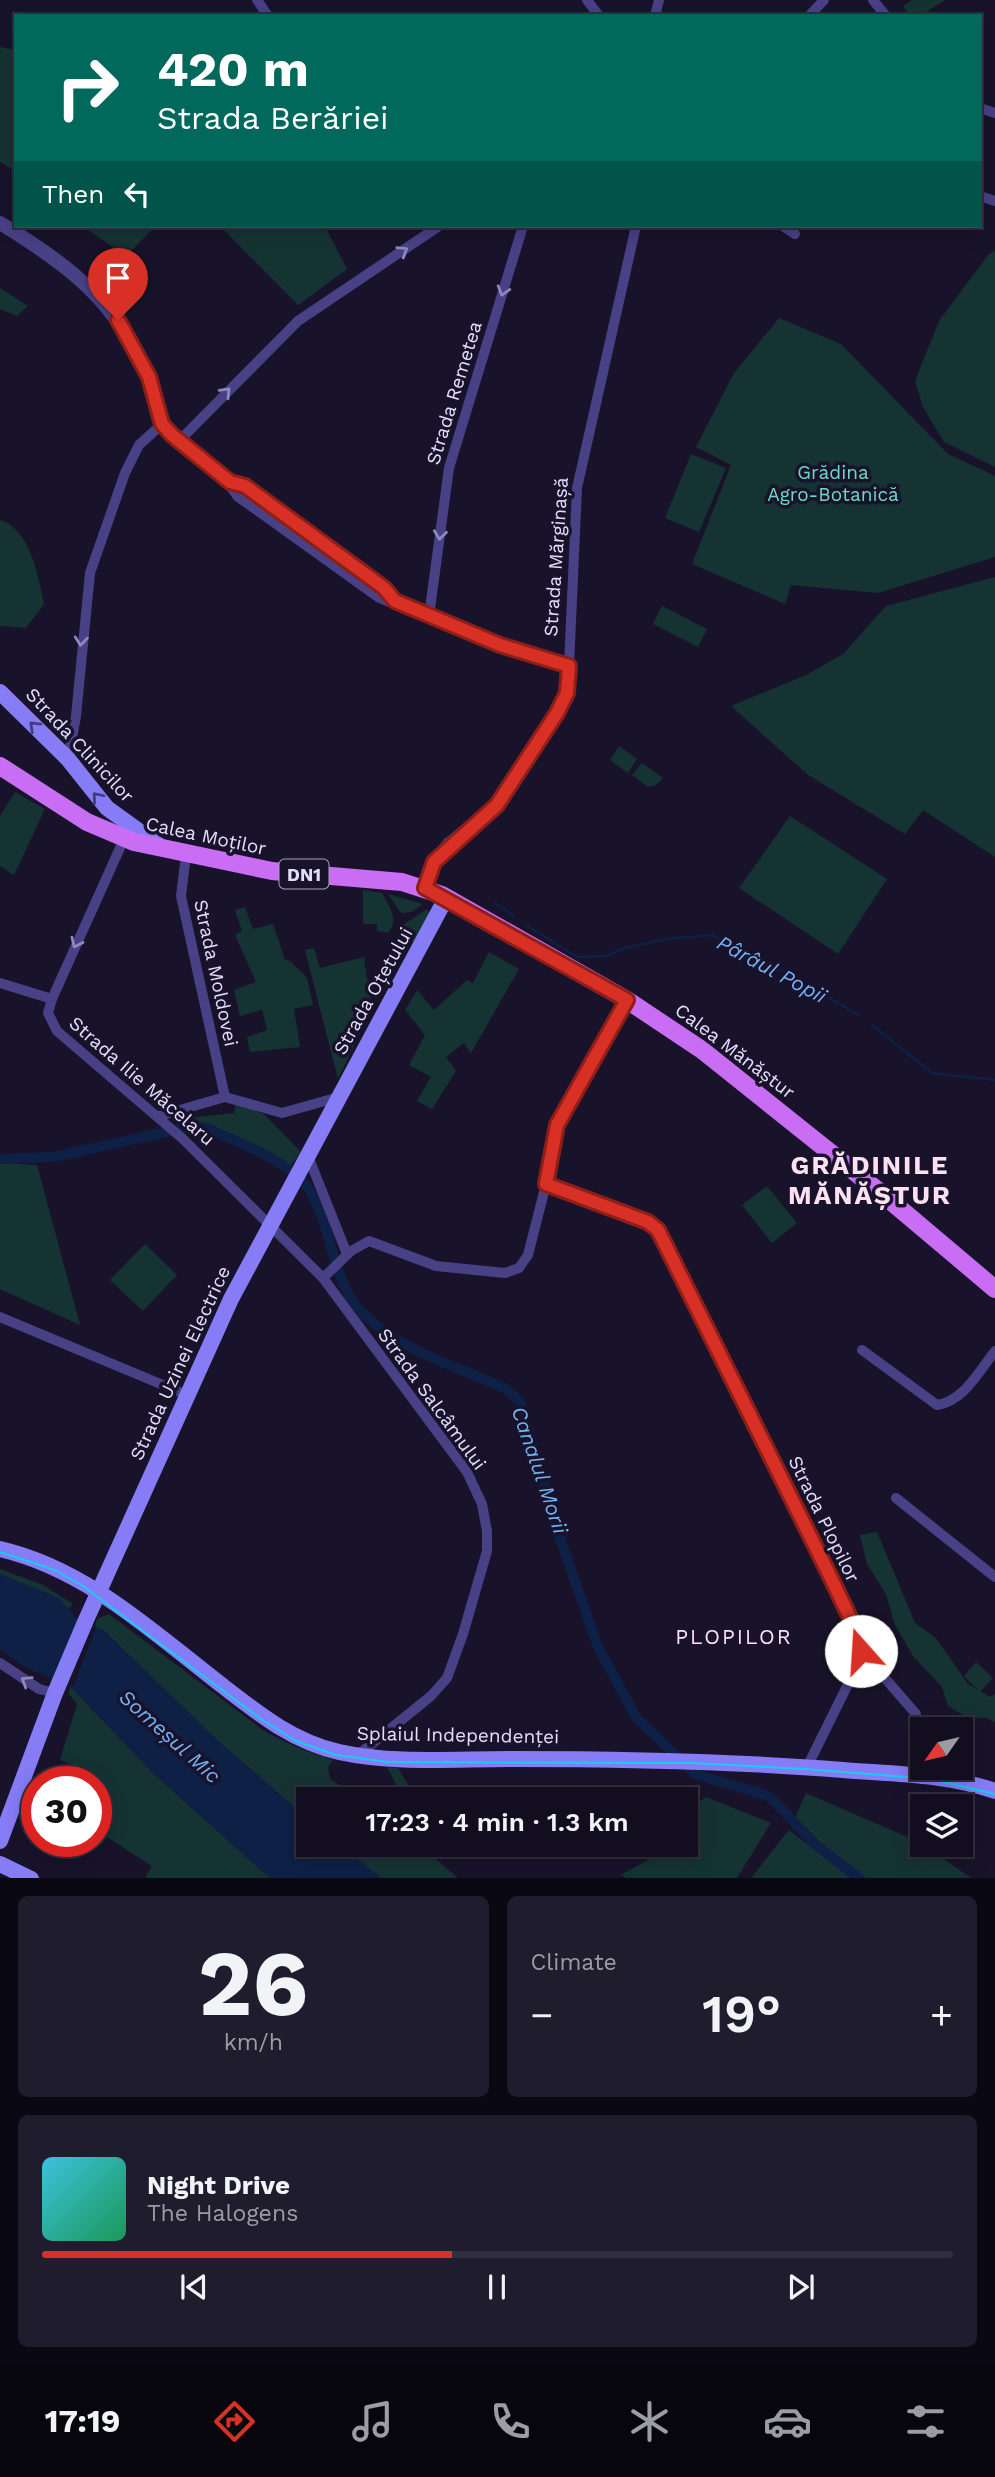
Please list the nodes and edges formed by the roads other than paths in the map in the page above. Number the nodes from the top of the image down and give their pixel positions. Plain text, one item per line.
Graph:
1 (824, 0) edge
2 (873, 0) edge
3 (812, 14) edge
4 (884, 14) edge
5 (0, 223) edge
6 (436, 228) edge
7 (522, 228) edge
8 (636, 228) edge
9 (786, 228) edge
10 (795, 234) dead end
11 (162, 424) junction
12 (178, 441) junction
13 (429, 616) junction
14 (500, 645) junction
15 (569, 666) junction
16 (0, 692) edge
17 (557, 713) junction
18 (68, 760) junction
19 (0, 766) edge
20 (124, 839) junction
21 (165, 850) junction
22 (186, 855) junction
23 (424, 887) junction
24 (446, 898) junction
25 (0, 983) edge
26 (52, 999) junction
27 (627, 1000) junction
28 (225, 1097) junction
29 (337, 1101) junction
30 (162, 1119) junction
31 (304, 1170) junction
32 (546, 1184) junction
33 (271, 1223) junction
34 (337, 1228) junction
35 (360, 1244) junction
36 (344, 1257) junction
37 (327, 1274) junction
38 (995, 1289) edge
39 (0, 1317) edge
40 (862, 1350) dead end
41 (995, 1350) edge
42 (187, 1395) junction
43 (895, 1498) dead end
44 (0, 1549) edge
45 (995, 1577) edge
46 (99, 1592) junction
47 (861, 1658) junction
48 (0, 1664) edge
49 (57, 1688) junction
50 (916, 1714) dead end
51 (358, 1755) junction
52 (807, 1767) junction
53 (995, 1791) edge
54 (0, 1842) edge
55 (0, 1864) edge
56 (32, 1878) edge

1 - 3 street
2 - 4 street
5 - 11 street
12 -> 6 street
7 -> 13 street, Strada Remetea
8 - 15 street, Strada Mărginașă
9 - 10 street
11 - 12 street
11 -> 18 street
12 - 13 street
13 - 14 street
14 - 15 street
14 - 17 street
15 - 17 street, Strada Mărginașă
18 -> 16 main road, Strada Clinicilor
17 - 23 street, Strada Mărginașă
21 -> 18 main road, Strada Clinicilor
19 - 20 main road, Calea Moților / DN1
20 - 21 main road, Calea Moților / DN1
20 -> 26 street
21 - 22 main road, Calea Moților / DN1
22 - 23 main road, Calea Moților / DN1
22 - 28 street, Strada Moldovei
23 - 24 main road, Calea Mănăștur / DN1
24 - 27 main road, Calea Mănăștur / DN1
24 - 29 main road, Strada Oțetului
25 - 26 street
26 - 30 street, Strada Ilie Măcelaru
27 - 32 street
27 - 38 main road, Calea Mănăștur / DN1
28 - 29 street
28 - 30 street
29 - 31 main road, Strada Oțetului
30 - 33 street, Strada Ilie Măcelaru
31 - 33 main road, Strada Uzinei Electrice
31 - 34 street
32 - 35 street
32 - 47 street, Strada Plopilor
33 - 37 street, Strada Ilie Măcelaru
33 - 42 main road, Strada Uzinei Electrice
34 - 35 street
34 - 36 street
35 - 36 street
36 - 37 street
37 - 51 street, Strada Salcâmului
39 - 42 street
40 - 41 street
42 - 46 main road, Strada Uzinei Electrice
43 - 45 street
44 - 46 main road, Splaiul Independenței
46 - 49 main road, Strada Uzinei Electrice
46 - 51 main road, Splaiul Independenței
47 - 50 street
47 - 52 street
49 -> 48 street
49 - 54 main road, Strada Uzinei Electrice
51 - 52 main road, Splaiul Independenței
52 - 53 main road
55 - 56 main road

